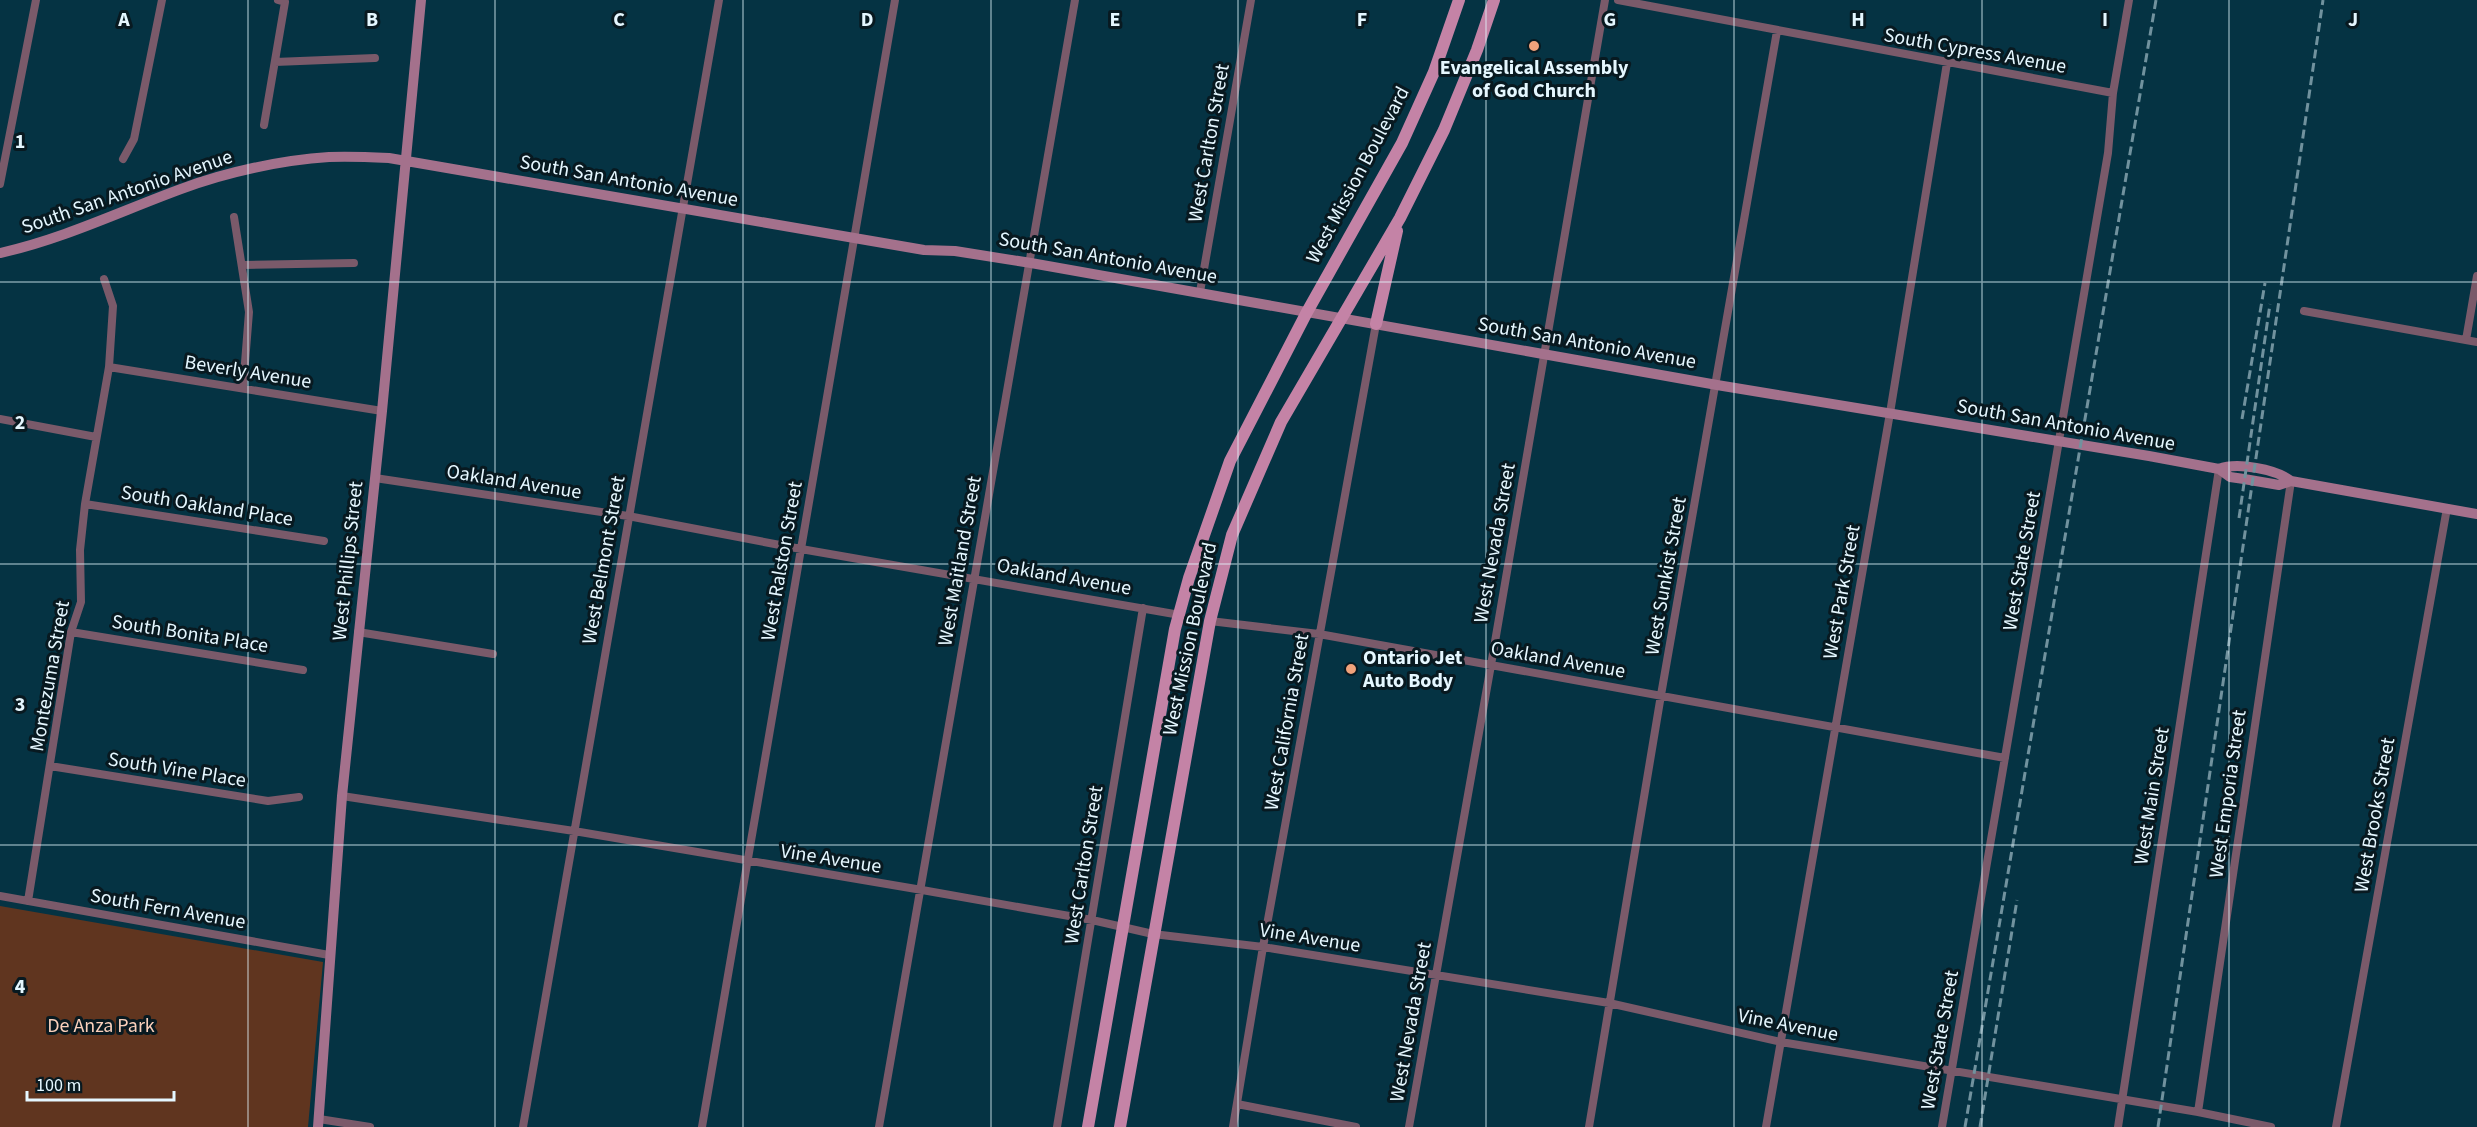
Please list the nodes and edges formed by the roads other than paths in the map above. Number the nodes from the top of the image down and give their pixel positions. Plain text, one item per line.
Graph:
1 (36, 0) edge
2 (162, 0) edge
3 (421, 0) edge
4 (719, 0) edge
5 (896, 0) edge
6 (1075, 0) edge
7 (1251, 0) edge
8 (1459, 0) edge
9 (1494, 0) edge
10 (1605, 0) edge
11 (1618, 0) edge
12 (2128, 0) edge
13 (282, 1) edge
14 (1777, 31) junction
15 (375, 58) dead end
16 (275, 62) junction
17 (1947, 63) junction
18 (2113, 93) junction
19 (264, 125) dead end
20 (123, 159) dead end
21 (406, 161) junction
22 (0, 184) edge
23 (684, 208) junction
24 (234, 217) dead end
25 (1400, 218) junction
26 (856, 238) junction
27 (0, 253) edge
28 (354, 263) dead end
29 (1030, 263) junction
30 (243, 264) junction
31 (2477, 276) edge
32 (105, 279) dead end
33 (1200, 292) junction
34 (2304, 311) dead end
35 (1307, 312) junction
36 (1342, 318) junction
37 (1376, 324) junction
38 (2466, 340) junction
39 (2477, 342) edge
40 (1545, 353) junction
41 (109, 367) junction
42 (1717, 385) junction
43 (243, 388) junction
44 (382, 411) junction
45 (1890, 413) junction
46 (0, 419) edge
47 (96, 437) junction
48 (2060, 442) junction
49 (2218, 469) junction
50 (375, 478) junction
51 (2291, 481) junction
52 (85, 504) junction
53 (2447, 508) junction
54 (2477, 514) edge
55 (628, 516) junction
56 (324, 541) dead end
57 (801, 549) junction
58 (973, 578) junction
59 (1143, 608) junction
60 (1179, 615) junction
61 (1210, 621) junction
62 (71, 632) junction
63 (358, 632) junction
64 (1320, 634) junction
65 (493, 654) dead end
66 (1491, 665) junction
67 (303, 670) dead end
68 (1661, 695) junction
69 (1836, 728) junction
70 (2005, 758) junction
71 (50, 766) junction
72 (342, 796) junction
73 (299, 797) dead end
74 (574, 831) junction
75 (746, 862) junction
76 (922, 890) junction
77 (0, 896) edge
78 (28, 901) junction
79 (1092, 920) junction
80 (1122, 927) junction
81 (1153, 934) junction
82 (1263, 947) junction
83 (329, 955) junction
84 (1436, 976) junction
85 (1609, 1003) junction
86 (1781, 1042) junction
87 (1952, 1072) junction
88 (2123, 1100) junction
89 (1237, 1104) junction
90 (2198, 1112) junction
91 (318, 1123) edge
92 (2256, 1126) edge
93 (370, 1127) edge
94 (523, 1127) edge
95 (702, 1127) edge
96 (879, 1127) edge
97 (1056, 1127) edge
98 (1088, 1127) edge
99 (1120, 1127) edge
100 (1233, 1127) edge
101 (1356, 1127) edge
102 (1408, 1127) edge
103 (1589, 1127) edge
104 (1766, 1127) edge
105 (1942, 1127) edge
106 (2118, 1127) edge
107 (2271, 1127) edge
108 (2336, 1127) edge

1 - 22 street
2 - 20 street
3 - 21 street, West Phillips Street
4 - 23 street, West Belmont Street
5 - 26 street, West Ralston Street
6 - 29 street, West Maitland Street
7 - 33 street, West Carlton Street
8 - 35 main road, West Mission Boulevard
9 - 25 main road, West Mission Boulevard
10 - 40 street, West Nevada Street
11 - 14 street, South Cypress Avenue
12 - 18 street, West State Street
13 - 16 street
14 - 17 street, South Cypress Avenue
14 - 42 street, West Sunkist Street
15 - 16 street
16 - 19 street
17 - 18 street, South Cypress Avenue
17 - 45 street, West Park Street
18 - 48 street, West State Street
21 - 23 street, South San Antonio Avenue
21 - 27 street, South San Antonio Avenue
21 - 44 street, West Phillips Street
23 - 26 street, South San Antonio Avenue
23 - 55 street, West Belmont Street
24 - 30 street
25 - 36 main road, West Mission Boulevard
25 - 37 main road
26 - 29 street, South San Antonio Avenue
26 - 57 street, West Ralston Street
28 - 30 street
29 - 33 street, South San Antonio Avenue
29 - 58 street, West Maitland Street
30 - 43 street
31 - 38 street
32 - 41 street, Montezuma Street
33 - 35 street, South San Antonio Avenue
34 - 38 street
35 - 36 street, South San Antonio Avenue
35 - 60 main road, West Mission Boulevard
36 - 37 street, South San Antonio Avenue
36 - 61 main road, West Mission Boulevard
37 - 40 street, South San Antonio Avenue
37 - 64 street, West California Street
38 - 39 street
40 - 42 street, South San Antonio Avenue
40 - 66 street, West Nevada Street
41 - 43 street, Beverly Avenue
41 - 47 street, Montezuma Street
42 - 45 street, South San Antonio Avenue
42 - 68 street, West Sunkist Street
43 - 44 street, Beverly Avenue
44 - 50 street, West Phillips Street
45 - 48 street, South San Antonio Avenue
45 - 69 street, West Park Street
46 - 47 street
47 - 52 street, Montezuma Street
48 - 49 street, South San Antonio Avenue
48 - 70 street, West State Street
49 - 51 street, South San Antonio Avenue
49 - 88 street, West Main Street
50 - 55 street, Oakland Avenue
50 - 63 street, West Phillips Street
51 - 53 street, South San Antonio Avenue
51 - 90 street, West Emporia Street
52 - 56 street, South Oakland Place
52 - 62 street, Montezuma Street
53 - 54 street, South San Antonio Avenue
53 - 108 street, West Brooks Street
55 - 57 street, Oakland Avenue
55 - 74 street, West Belmont Street
57 - 58 street, Oakland Avenue
57 - 75 street, West Ralston Street
58 - 59 street, Oakland Avenue
58 - 76 street, West Maitland Street
59 - 60 street, Oakland Avenue
59 - 79 street, West Carlton Street
60 - 80 main road, West Mission Boulevard
61 - 64 street, Oakland Avenue
61 - 81 main road, West Mission Boulevard
62 - 67 street, South Bonita Place
62 - 71 street, Montezuma Street
63 - 65 street
63 - 72 street, West Phillips Street
64 - 66 street, Oakland Avenue
64 - 82 street, West California Street
66 - 68 street, Oakland Avenue
66 - 84 street, West Nevada Street
68 - 69 street, Oakland Avenue
68 - 85 street, West Sunkist Street
69 - 70 street, Oakland Avenue
69 - 86 street, West Park Street
70 - 87 street, West State Street
71 - 73 street, South Vine Place
71 - 78 street, Montezuma Street
72 - 74 street, Vine Avenue
72 - 83 street, West Phillips Street
74 - 75 street, Vine Avenue
74 - 94 street, West Belmont Street
75 - 76 street, Vine Avenue
75 - 95 street, West Ralston Street
76 - 79 street, Vine Avenue
76 - 96 street, West Maitland Street
77 - 78 street, South Fern Avenue
78 - 83 street, South Fern Avenue
79 - 80 street, Vine Avenue
79 - 97 street, West Carlton Street
80 - 81 street, Vine Avenue
80 - 98 main road, West Mission Boulevard
81 - 82 street, Vine Avenue
81 - 99 main road, West Mission Boulevard
82 - 84 street, Vine Avenue
82 - 89 street, West California Street
83 - 91 street, West Phillips Street
84 - 85 street, Vine Avenue
84 - 102 street, West Nevada Street
85 - 86 street, Vine Avenue
85 - 103 street, West Sunkist Street
86 - 87 street, Vine Avenue
86 - 104 street, West Park Street
87 - 88 street, Vine Avenue
87 - 105 street, West State Street
88 - 90 street, Vine Avenue
88 - 106 street, West Main Street
89 - 100 street, West California Street
89 - 101 street
90 - 92 street, Vine Avenue
91 - 93 street
92 - 107 street, Vine Avenue

